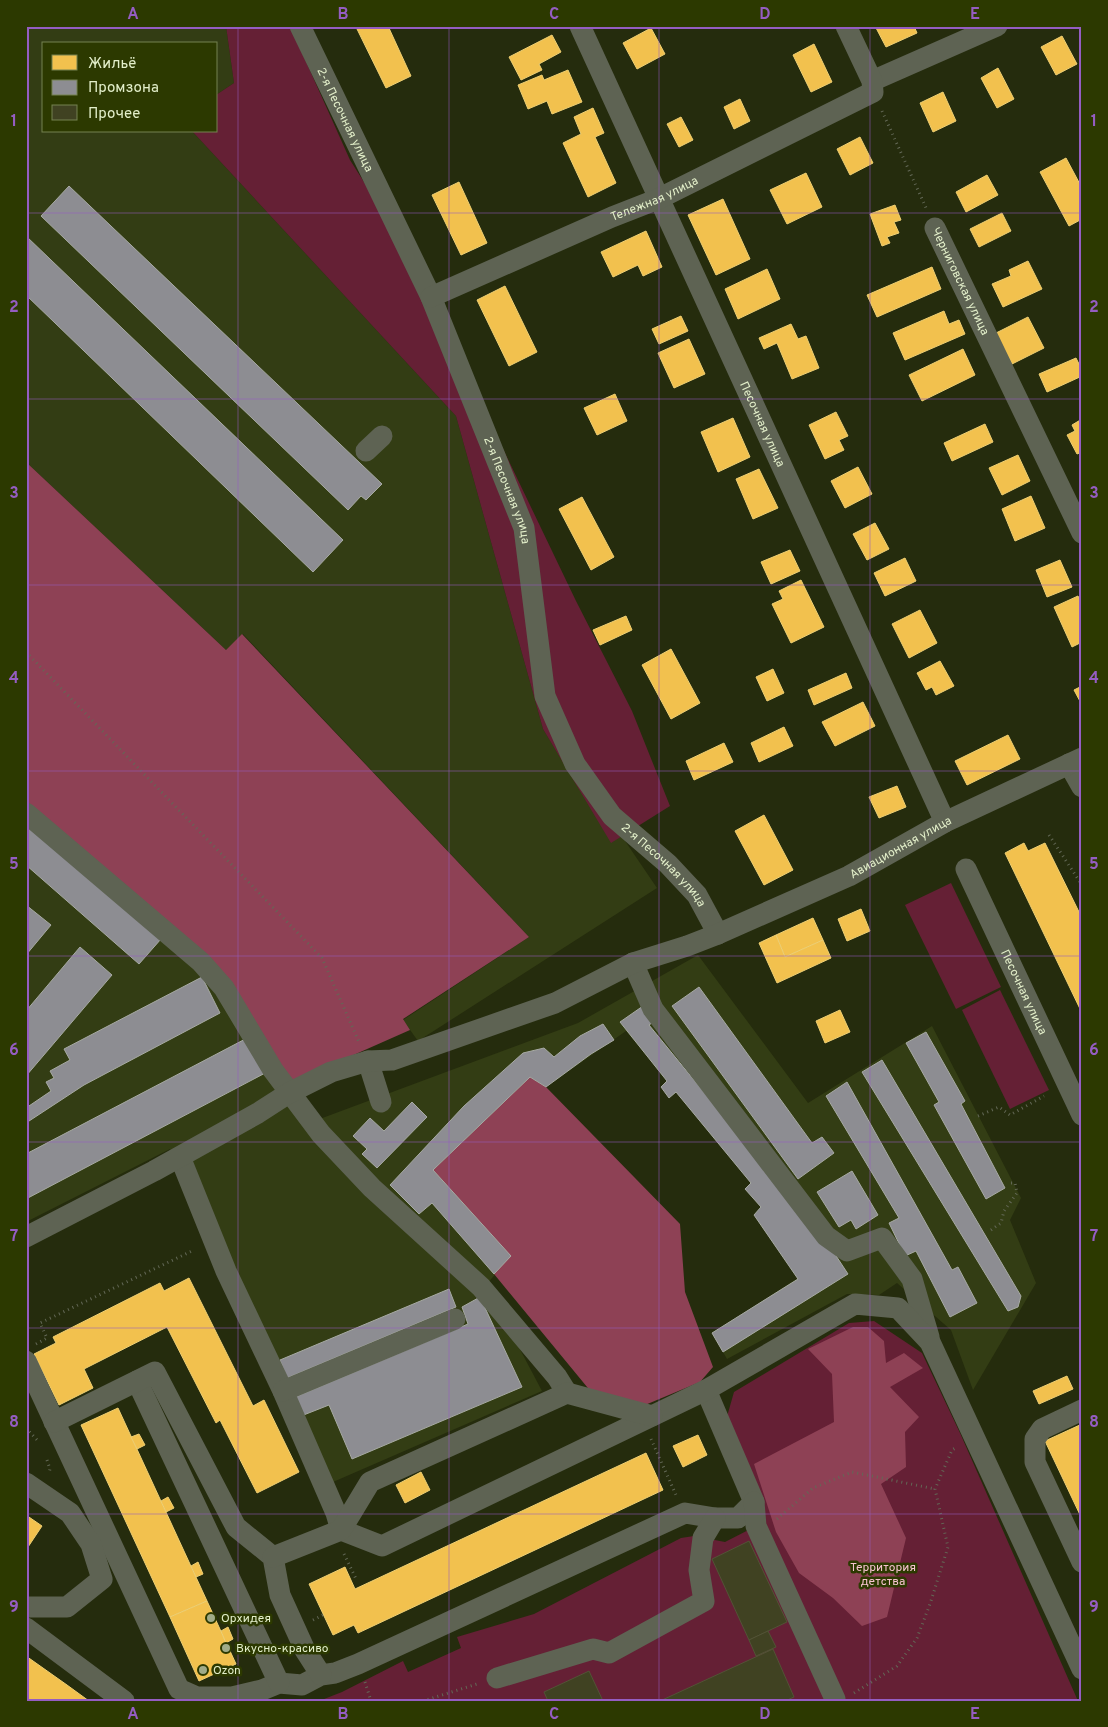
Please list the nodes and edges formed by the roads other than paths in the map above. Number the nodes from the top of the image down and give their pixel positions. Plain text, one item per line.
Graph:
1 (300, 26) edge
2 (580, 26) edge
3 (846, 26) edge
4 (997, 26) edge
5 (873, 87) junction
6 (658, 199) junction
7 (936, 228) road end
8 (431, 297) junction
9 (382, 436) dead end
10 (366, 451) dead end
11 (1082, 533) edge
12 (1075, 761) edge
13 (1082, 787) edge
14 (26, 813) edge
15 (945, 822) junction
16 (966, 869) dead end
17 (718, 934) junction
18 (633, 963) junction
19 (368, 1061) junction
20 (289, 1093) junction
21 (380, 1102) dead end
22 (1082, 1115) edge
23 (180, 1156) junction
24 (26, 1237) edge
25 (454, 1319) dead end
26 (930, 1342) junction
27 (26, 1361) edge
28 (137, 1381) junction
29 (706, 1390) junction
30 (283, 1391) junction
31 (566, 1393) junction
32 (1082, 1410) edge
33 (54, 1422) junction
34 (651, 1426) junction
35 (26, 1483) edge
36 (754, 1502) junction
37 (714, 1518) junction
38 (341, 1530) junction
39 (273, 1557) junction
40 (1082, 1562) edge
41 (26, 1607) edge
42 (26, 1628) edge
43 (1082, 1669) edge
44 (321, 1675) junction
45 (497, 1678) road end
46 (280, 1683) junction
47 (841, 1698) road end
48 (124, 1701) edge

1 - 8 street, 2-я Песочная улица
2 - 6 street, Песочная улица
3 - 5 street
4 - 5 street, Тележная улица
5 - 6 street, Тележная улица
6 - 8 street, Тележная улица
6 - 15 street, Песочная улица
7 - 11 street, Черниговская улица
8 - 17 street, 2-я Песочная улица
9 - 10 street
12 - 13 street
12 - 15 street, Авиационная улица
14 - 20 street
15 - 17 street, Авиационная улица
16 - 22 street, Песочная улица
17 - 18 street, Авиационная улица
18 - 19 street, Авиационная улица
18 - 26 street
19 - 20 street, Авиационная улица
19 - 21 street
20 - 23 street, Авиационная улица
20 - 31 street
23 - 24 street, Авиационная улица
23 - 30 street
25 - 30 street
26 - 29 street
26 - 43 street
27 - 33 street
28 - 33 street
28 - 39 street
28 - 46 street
29 - 34 street
29 - 36 street
30 - 38 street
31 - 34 street
31 - 38 street
32 - 40 street
33 - 46 street
34 - 38 street
35 - 41 street
36 - 37 street
36 - 47 street
37 - 44 street
37 - 45 street
38 - 39 street
39 - 44 street
42 - 48 street
44 - 46 street

